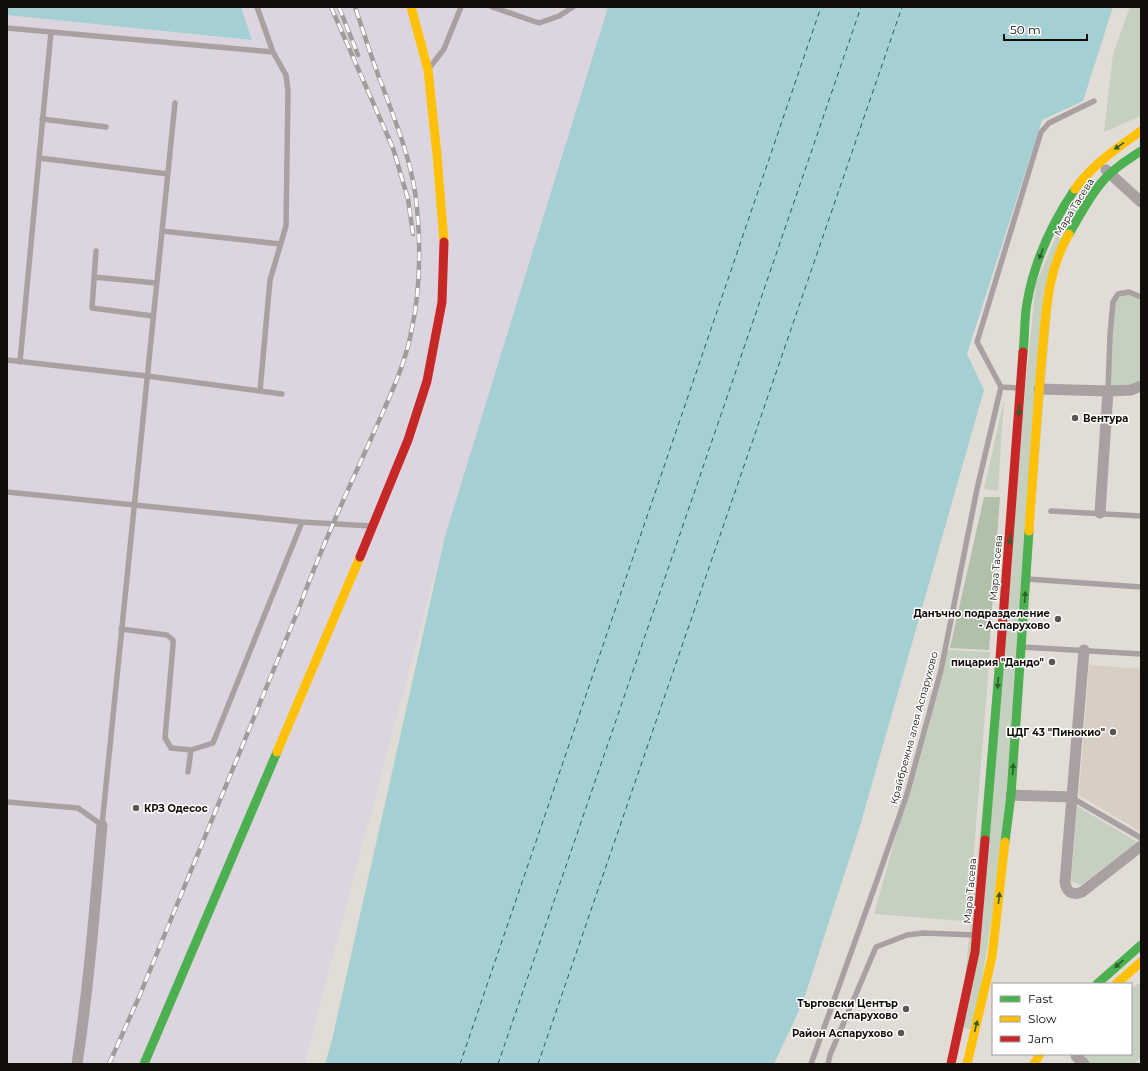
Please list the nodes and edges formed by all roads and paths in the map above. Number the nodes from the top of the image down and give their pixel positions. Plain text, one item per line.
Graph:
1 (258, 7) edge
2 (411, 7) edge
3 (461, 7) edge
4 (492, 7) edge
5 (572, 7) edge
6 (7, 28) edge
7 (51, 32) junction
8 (273, 52) junction
9 (428, 70) junction
10 (1094, 101) dead end
11 (175, 103) dead end
12 (42, 119) junction
13 (106, 127) dead end
14 (1141, 132) edge
15 (1141, 151) edge
16 (38, 158) junction
17 (1099, 163) junction
18 (168, 174) junction
19 (1111, 174) junction
20 (1141, 202) edge
21 (162, 231) junction
22 (280, 244) junction
23 (96, 251) dead end
24 (94, 277) junction
25 (156, 283) junction
26 (1141, 297) edge
27 (153, 316) junction
28 (7, 360) edge
29 (20, 362) junction
30 (147, 376) junction
31 (1141, 386) edge
32 (1001, 387) junction
33 (1021, 389) junction
34 (1039, 389) junction
35 (260, 391) junction
36 (1108, 391) junction
37 (282, 394) dead end
38 (7, 492) edge
39 (134, 505) junction
40 (1051, 511) dead end
41 (1100, 513) junction
42 (1141, 516) edge
43 (302, 522) junction
44 (373, 526) junction
45 (1027, 578) junction
46 (1141, 587) edge
47 (121, 629) junction
48 (1022, 647) junction
49 (1084, 650) junction
50 (1141, 654) edge
51 (191, 750) junction
52 (188, 772) dead end
53 (1010, 795) junction
54 (1072, 797) junction
55 (7, 802) edge
56 (102, 825) junction
57 (1141, 838) edge
58 (1141, 846) edge
59 (978, 935) junction
60 (1141, 944) edge
61 (1141, 962) edge
62 (1098, 983) edge
63 (1117, 983) edge
64 (1039, 1055) edge
65 (1076, 1056) dead end
66 (77, 1064) edge
67 (144, 1064) edge
68 (811, 1064) edge
69 (828, 1064) edge
70 (951, 1064) edge
71 (967, 1064) edge
72 (1034, 1064) edge
73 (1084, 1064) edge

1 - 8 lane
2 - 9 main road
3 - 9 lane
4 - 5 lane
6 - 7 lane
7 - 8 lane
7 - 12 lane
8 - 22 lane
9 - 44 main road
10 - 32 lane
11 - 18 lane
12 - 13 lane
12 - 16 lane
14 -> 17 main road, Мара Тасева
15 - 19 main road, Мара Тасева
16 - 18 lane
16 - 29 lane
17 - 19 street
17 -> 33 main road, Мара Тасева
18 - 21 lane
19 - 20 street
19 - 34 main road, Мара Тасева
21 - 22 lane
21 - 25 lane
22 - 35 lane
23 - 24 lane
24 - 25 lane
24 - 27 lane
25 - 27 lane
26 - 36 lane
27 - 30 lane
28 - 29 lane
29 - 30 lane
30 - 35 lane
30 - 39 lane
31 - 36 street
32 - 33 lane
32 - 68 lane, Крайбрежна алея Аспарухово
33 -> 59 main road, Мара Тасева
34 - 36 street
34 - 45 main road, Мара Тасева
35 - 37 lane
36 - 41 street
38 - 39 lane
39 - 43 lane
39 - 47 lane
40 - 41 lane
41 - 42 lane
43 - 44 lane
43 - 51 lane
44 - 67 main road
45 - 46 lane
48 -> 45 main road, Мара Тасева
47 - 51 lane
47 - 56 lane
48 - 49 lane
53 -> 48 main road, Мара Тасева
49 - 50 lane
49 - 54 street
51 - 52 lane
53 - 54 street
71 -> 53 main road, Мара Тасева
54 - 57 lane
54 - 58 street
55 - 56 lane
56 - 66 street
59 - 69 lane
59 - 70 main road, Мара Тасева
60 -> 62 main road
61 - 63 main road
64 - 72 main road
65 - 73 street

